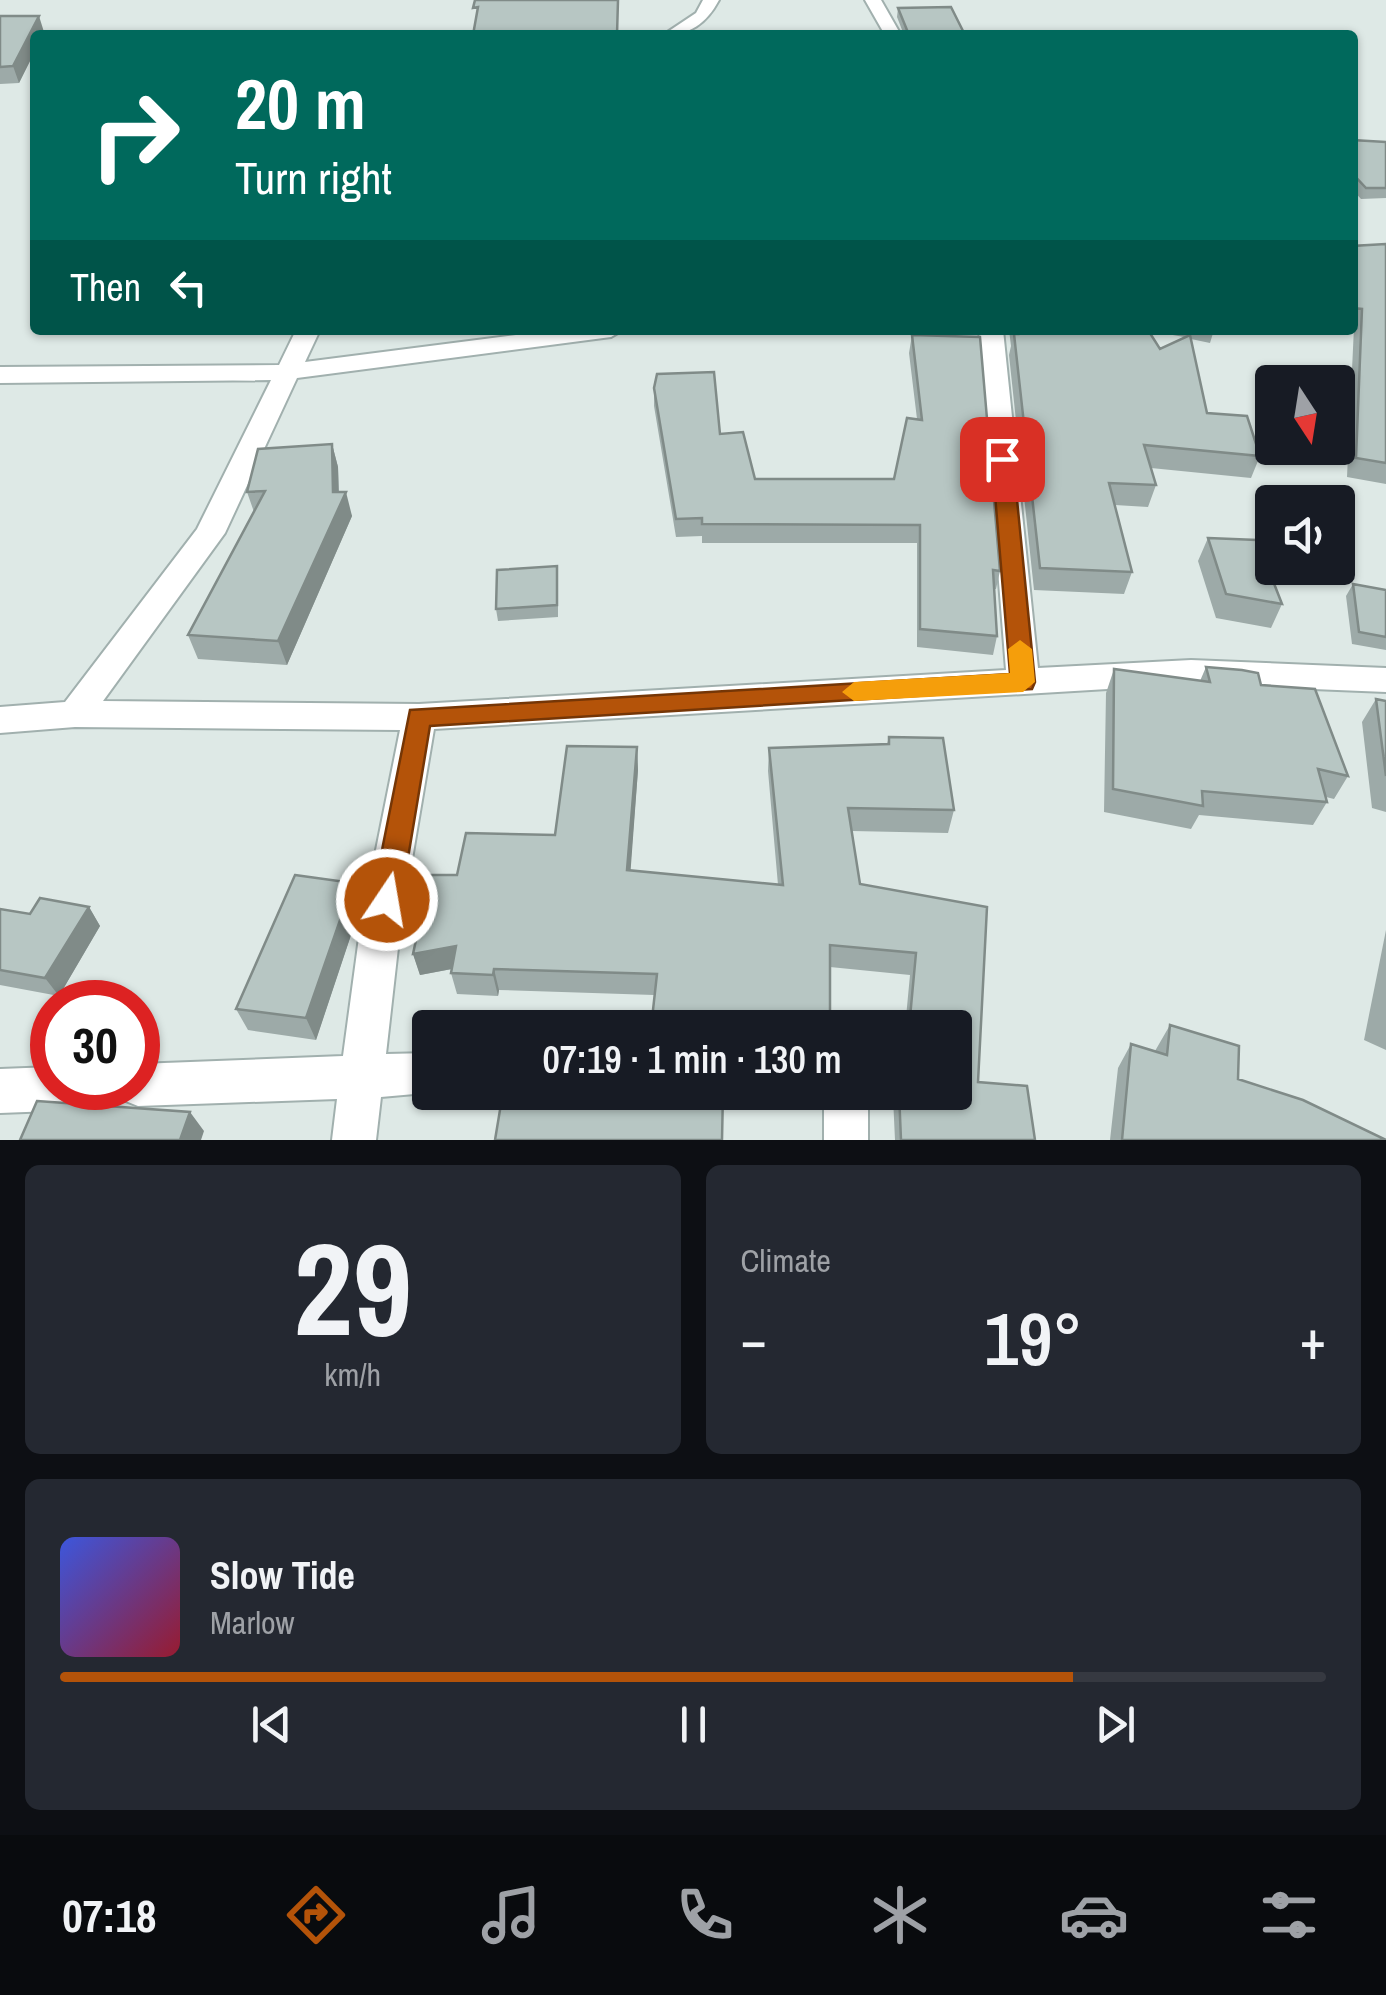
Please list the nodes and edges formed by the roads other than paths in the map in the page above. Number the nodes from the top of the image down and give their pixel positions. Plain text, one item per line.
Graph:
1 (711, 0) edge
2 (874, 0) edge
3 (679, 30) edge
4 (890, 30) edge
5 (306, 335) edge
6 (572, 335) edge
7 (991, 335) edge
8 (287, 372) junction
9 (0, 375) edge
10 (1386, 680) edge
11 (1023, 682) junction
12 (76, 714) junction
13 (419, 717) junction
14 (0, 720) edge
15 (412, 1076) edge
16 (360, 1080) junction
17 (160, 1085) edge
18 (30, 1090) edge
19 (0, 1091) edge
20 (846, 1110) edge
21 (354, 1140) edge
22 (846, 1140) edge

1 - 3 street
2 - 4 street
5 - 8 street
6 - 8 street
7 - 11 street
8 - 9 street
8 - 12 street
10 - 11 street
11 - 13 street
12 - 13 street
12 - 14 street
13 - 16 street
15 - 16 street
16 - 17 street
16 - 21 street
18 - 19 street
20 - 22 street

